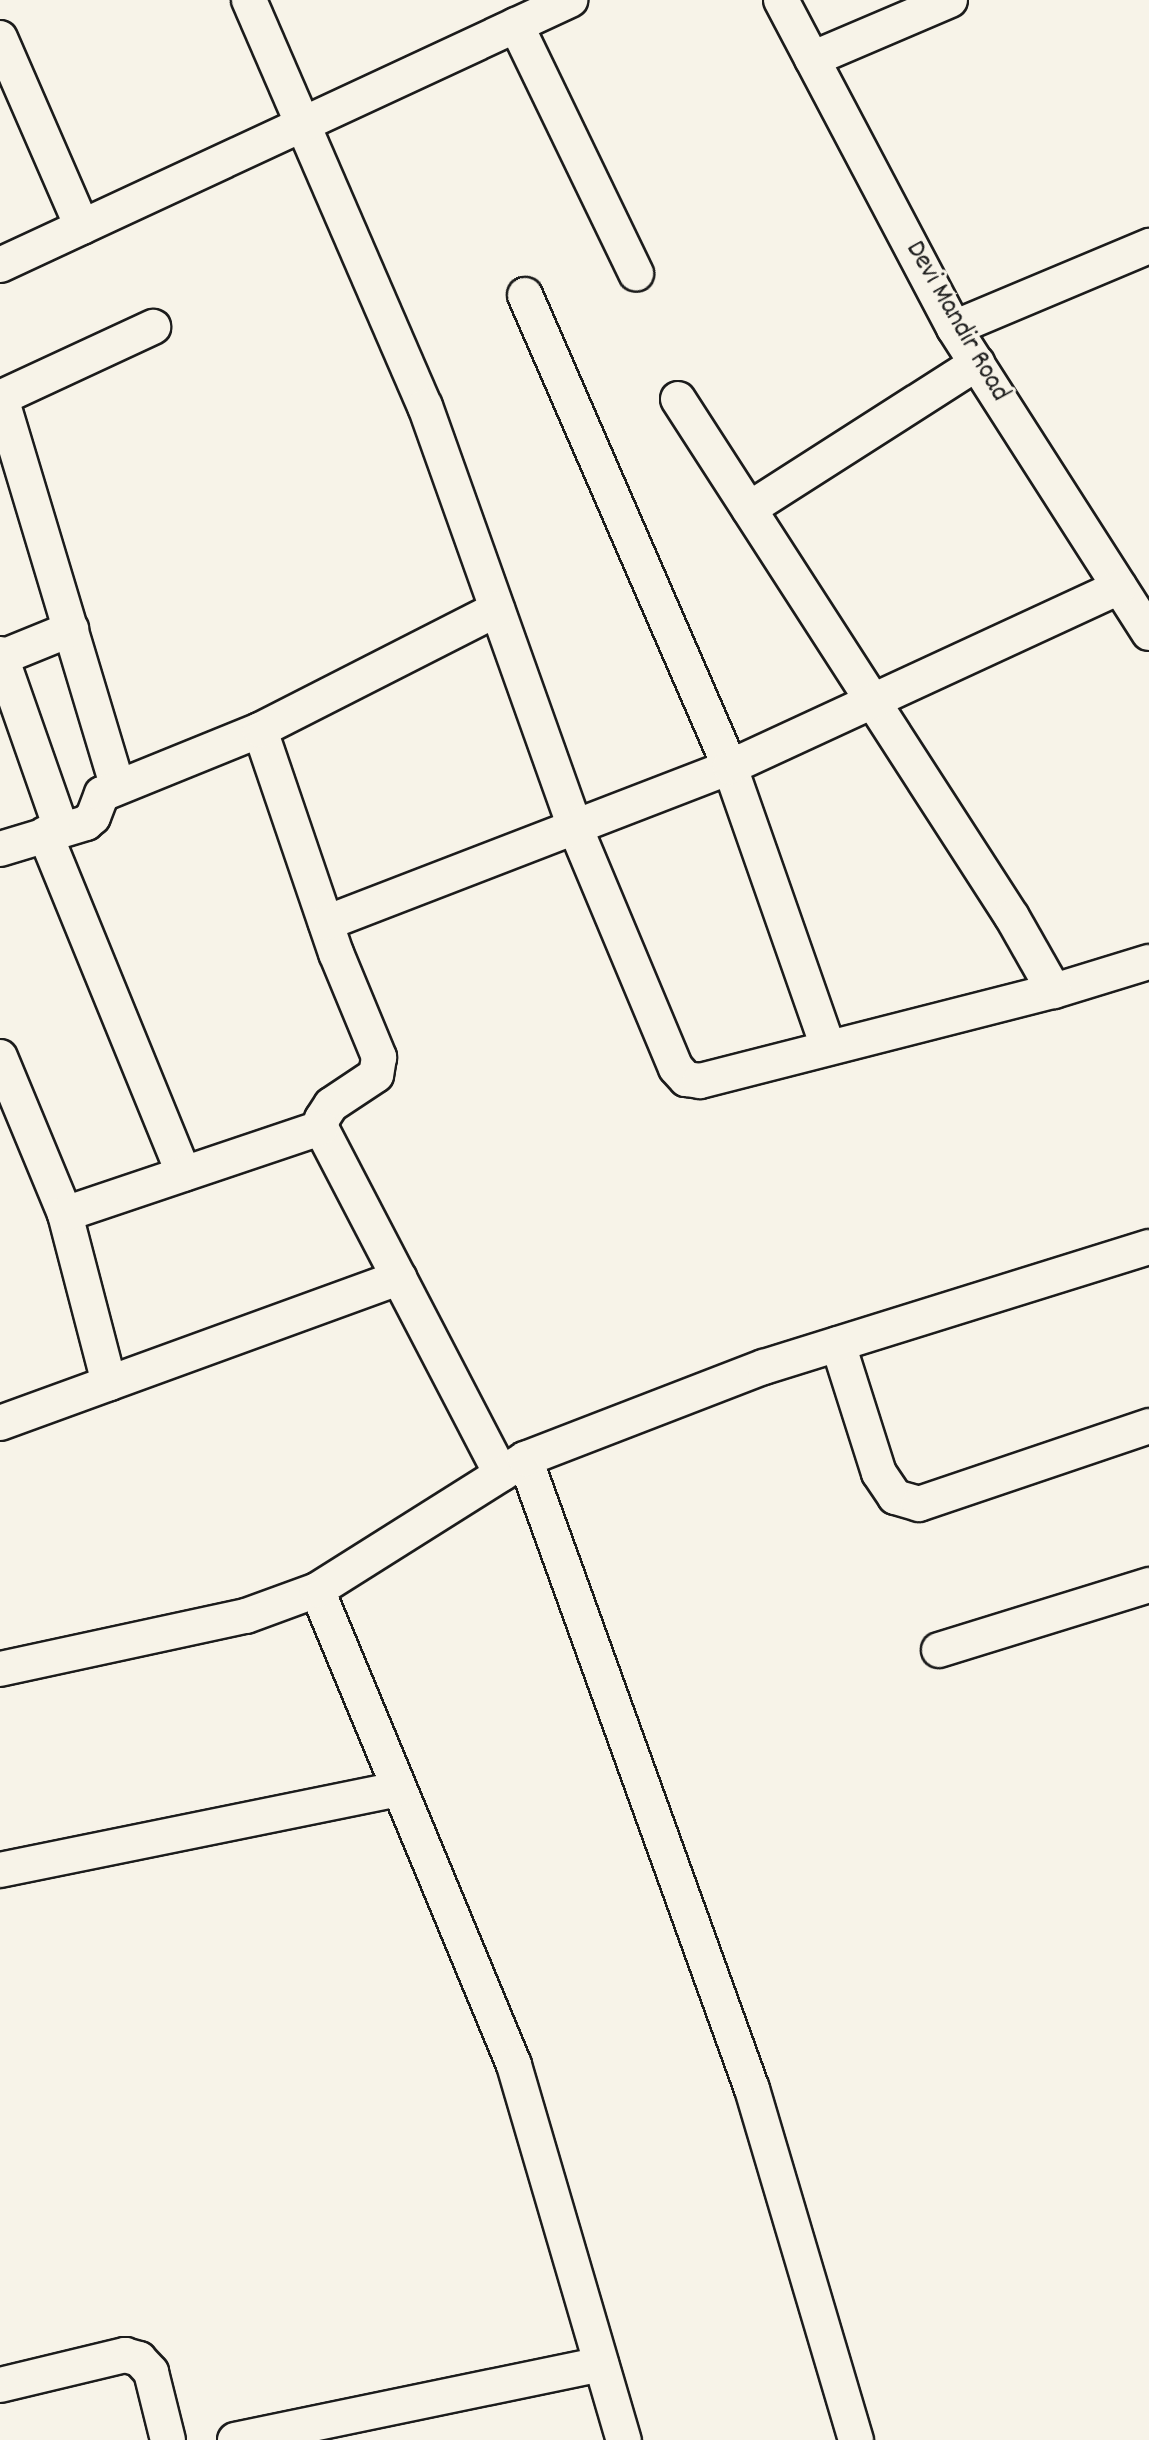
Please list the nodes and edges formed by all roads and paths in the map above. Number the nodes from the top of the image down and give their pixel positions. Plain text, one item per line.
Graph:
1 (249, 0) edge
2 (570, 0) edge
3 (781, 0) edge
4 (950, 0) edge
5 (516, 25) junction
6 (0, 38) edge
7 (812, 59) junction
8 (300, 126) junction
9 (82, 227) junction
10 (1149, 246) edge
11 (0, 265) edge
12 (636, 273) dead end
13 (525, 295) dead end
14 (153, 327) dead end
15 (954, 328) junction
16 (977, 363) junction
17 (1, 398) edge
18 (678, 399) dead end
19 (749, 509) junction
20 (1119, 587) junction
21 (497, 609) junction
22 (71, 629) junction
23 (1149, 633) edge
24 (0, 656) edge
25 (875, 702) junction
26 (260, 730) junction
27 (730, 767) junction
28 (118, 787) junction
29 (575, 827) junction
30 (53, 831) junction
31 (0, 849) edge
32 (326, 923) junction
33 (1149, 962) edge
34 (1054, 991) junction
35 (828, 1047) junction
36 (0, 1057) edge
37 (321, 1128) junction
38 (184, 1174) junction
39 (65, 1214) junction
40 (1149, 1247) edge
41 (399, 1278) junction
42 (838, 1344) junction
43 (109, 1383) junction
44 (0, 1423) edge
45 (1149, 1426) edge
46 (513, 1467) junction
47 (1149, 1585) edge
48 (317, 1590) junction
49 (939, 1650) dead end
50 (0, 1669) edge
51 (399, 1789) junction
52 (0, 1870) edge
53 (601, 2364) junction
54 (0, 2385) edge
55 (168, 2440) edge
56 (235, 2440) edge
57 (624, 2440) edge
58 (856, 2440) edge

1 - 8 street
2 - 5 street
3 - 7 street, Devi Mandir Road
4 - 7 street
5 - 8 street
5 - 12 street
6 - 9 street
7 - 15 street, Devi Mandir Road
8 - 9 street
8 - 21 street
9 - 11 street
10 - 15 street
13 - 27 street
14 - 17 street
15 - 16 street, Devi Mandir Road
16 - 19 street
16 - 20 street, Devi Mandir Road
17 - 22 street
18 - 19 street
19 - 25 street
20 - 23 street, Devi Mandir Road
20 - 25 street
21 - 26 street
21 - 29 street
22 - 24 street
22 - 28 street
24 - 30 street
25 - 27 street
25 - 34 street
26 - 28 street
26 - 32 street
27 - 29 street
27 - 35 street
28 - 30 street
29 - 32 street
29 - 35 street
30 - 31 street
30 - 38 street
32 - 37 street
33 - 34 street
34 - 35 street
36 - 39 street
37 - 38 street
37 - 41 street
38 - 39 street
39 - 43 street
40 - 42 street
41 - 43 street
41 - 46 street
42 - 45 street
42 - 46 street
43 - 44 street
46 - 48 street
46 - 58 street
47 - 49 street
48 - 50 street
48 - 51 street
51 - 52 street
51 - 53 street
53 - 56 street
53 - 57 street
54 - 55 street

